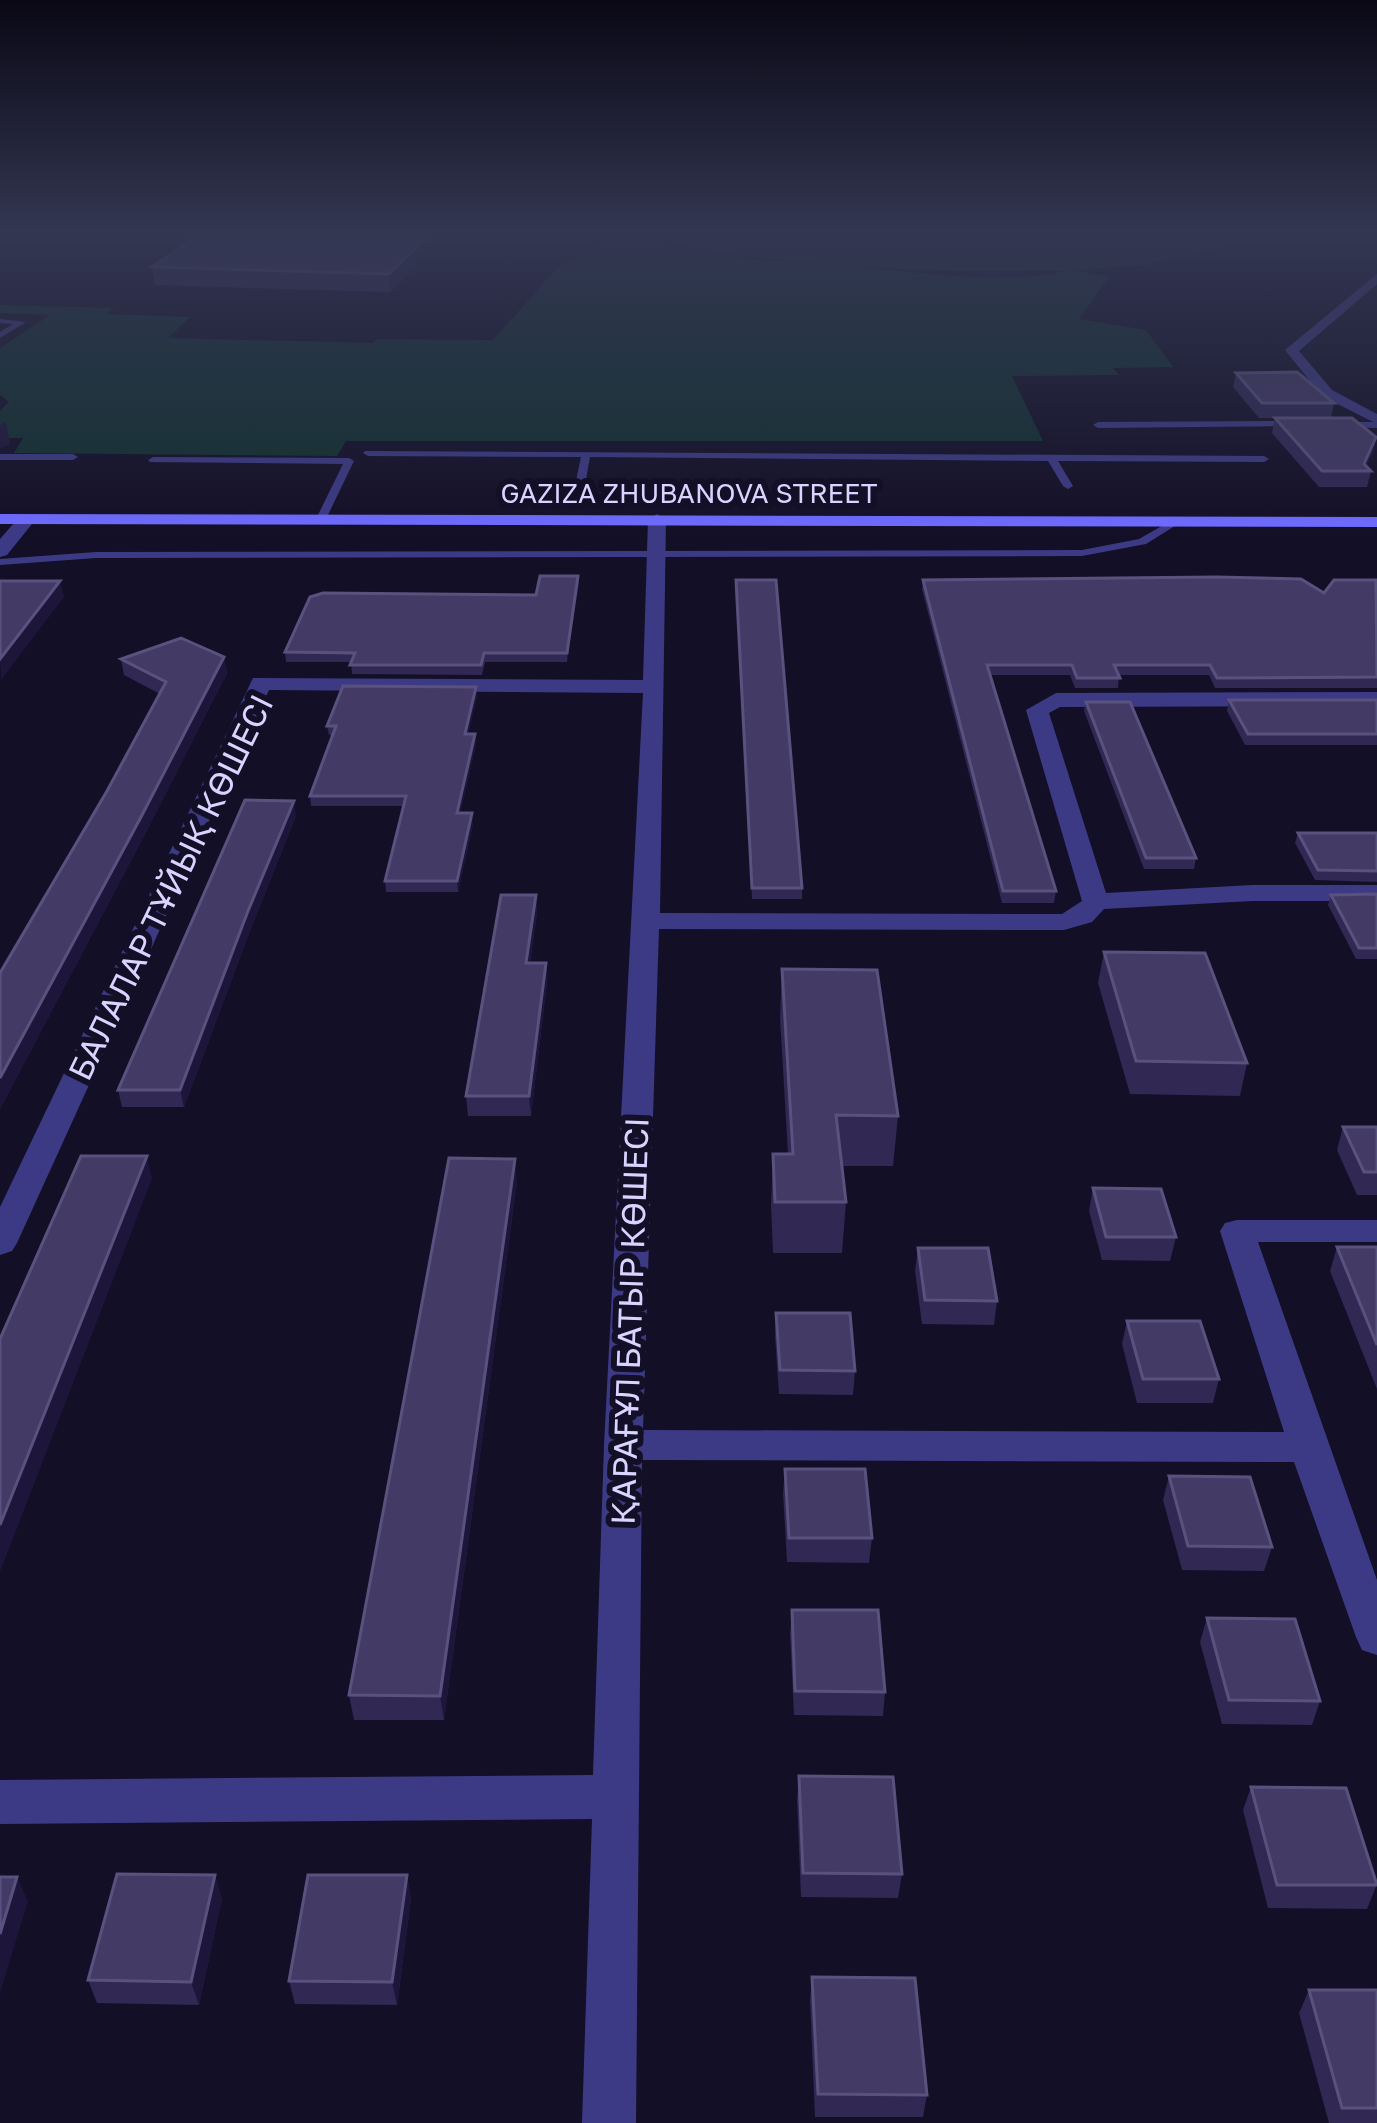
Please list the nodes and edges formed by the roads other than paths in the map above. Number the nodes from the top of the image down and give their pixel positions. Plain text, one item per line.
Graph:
1 (1312, 333) edge
2 (1377, 422) edge
3 (1300, 424) edge
4 (1319, 424) edge
5 (1098, 425) dead end
6 (368, 453) dead end
7 (586, 455) junction
8 (0, 457) edge
9 (73, 457) dead end
10 (1052, 458) junction
11 (1264, 459) dead end
12 (153, 460) dead end
13 (580, 485) dead end
14 (1068, 486) dead end
15 (0, 519) edge
16 (27, 519) junction
17 (321, 519) junction
18 (1174, 522) junction
19 (1377, 523) edge
20 (657, 537) junction
21 (0, 550) edge
22 (0, 562) edge
23 (652, 687) junction
24 (1377, 699) edge
25 (1377, 893) edge
26 (1096, 902) junction
27 (646, 921) junction
28 (1377, 1231) edge
29 (0, 1243) edge
30 (623, 1445) junction
31 (1308, 1447) junction
32 (1377, 1637) edge
33 (615, 1798) junction
34 (0, 1802) edge
35 (609, 2123) edge

1 - 2 street
2 - 4 lane
3 - 5 lane
6 - 7 lane
7 - 10 lane
7 - 13 lane
8 - 9 lane
10 - 11 lane
10 - 14 lane
12 - 17 lane
15 - 16 street, GAZIZA ZHUBANOVA STREET
16 - 17 street, GAZIZA ZHUBANOVA STREET
16 - 21 street
17 - 20 street, GAZIZA ZHUBANOVA STREET
18 - 19 street, GAZIZA ZHUBANOVA STREET
18 - 20 street, GAZIZA ZHUBANOVA STREET
18 - 20 lane
20 - 22 lane
20 - 23 street, ҚАРАҒҰЛ БАТЫР КӨШЕСІ
23 - 27 street, ҚАРАҒҰЛ БАТЫР КӨШЕСІ
23 - 29 street, БАЛАЛАР ТҰЙЫҚ КӨШЕСІ
24 - 26 street
25 - 26 street
26 - 27 street
27 - 30 street, ҚАРАҒҰЛ БАТЫР КӨШЕСІ
28 - 31 street
30 - 31 street
30 - 33 street, ҚАРАҒҰЛ БАТЫР КӨШЕСІ
31 - 32 street
33 - 34 street
33 - 35 street, ҚАРАҒҰЛ БАТЫР КӨШЕСІ

